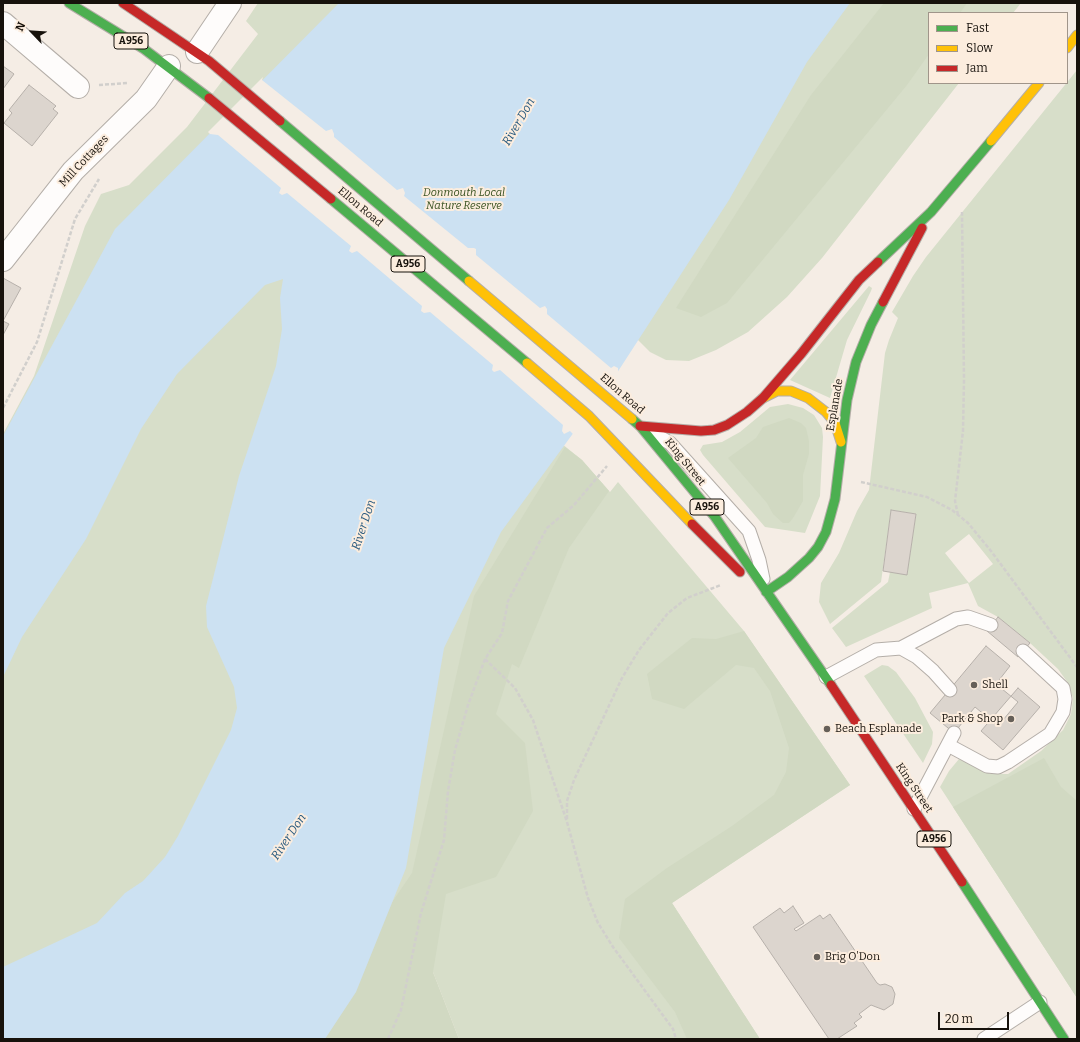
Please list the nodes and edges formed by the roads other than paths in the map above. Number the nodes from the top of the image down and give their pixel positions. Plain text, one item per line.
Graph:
1 (69, 3) edge
2 (123, 3) edge
3 (230, 3) edge
4 (3, 23) edge
5 (1077, 35) edge
6 (1068, 47) edge
7 (203, 56) junction
8 (169, 66) junction
9 (1038, 84) edge
10 (78, 87) road end
11 (931, 212) junction
12 (3, 260) edge
13 (763, 398) junction
14 (640, 426) junction
15 (841, 442) junction
16 (622, 449) joint
17 (766, 592) junction
18 (991, 625) dead end
19 (901, 648) junction
20 (1023, 651) dead end
21 (826, 678) junction
22 (950, 690) dead end
23 (954, 733) dead end
24 (948, 745) junction
25 (914, 809) junction
26 (1040, 1002) junction
27 (984, 1039) edge
28 (1064, 1039) edge

1 - 8 main road, Ellon Road / A956
2 - 7 main road, Ellon Road / A956
3 - 7 street
4 - 10 street
5 - 6 main road
7 - 14 main road, Ellon Road / A956
8 - 12 street, Mill Cottages
8 - 16 main road, Ellon Road / A956
9 - 11 main road, Esplanade
11 - 13 main road, Esplanade
11 - 15 main road, Esplanade
13 - 14 main road, Esplanade
13 - 15 main road
14 - 17 main road, King Street / A956
14 - 17 lane
15 - 17 main road, Esplanade
16 - 17 main road, King Street / A956
17 - 21 main road, King Street / A956
18 - 19 lane
19 - 21 lane
19 - 22 lane
20 - 24 lane
21 - 25 main road, King Street / A956
23 - 24 lane
24 - 25 lane
25 - 26 main road, King Street / A956
26 - 27 lane
26 - 28 main road, King Street / A956

